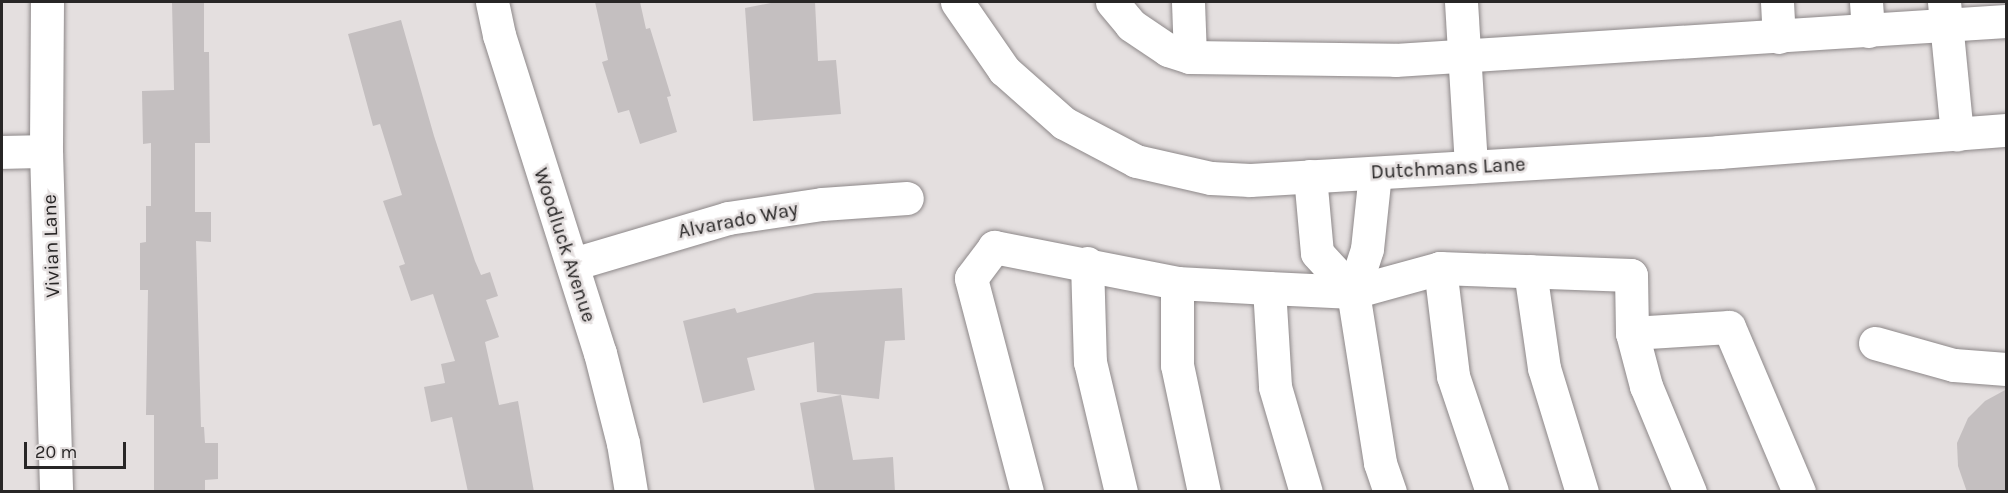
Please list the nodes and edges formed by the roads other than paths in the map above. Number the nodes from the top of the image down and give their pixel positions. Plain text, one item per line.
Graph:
1 (47, 2) edge
2 (492, 2) edge
3 (957, 2) edge
4 (1112, 2) edge
5 (1188, 2) edge
6 (1461, 2) edge
7 (1777, 2) edge
8 (1944, 14) edge
9 (1867, 16) edge
10 (2007, 21) edge
11 (1779, 37) junction
12 (1463, 55) junction
13 (1190, 57) junction
14 (2007, 130) edge
15 (1957, 134) junction
16 (46, 151) junction
17 (2, 152) edge
18 (1471, 167) junction
19 (1375, 173) junction
20 (1310, 176) junction
21 (907, 198) dead end
22 (1086, 263) junction
23 (573, 264) junction
24 (1440, 268) junction
25 (1530, 271) junction
26 (1177, 283) junction
27 (1269, 288) junction
28 (1353, 292) junction
29 (1632, 333) junction
30 (1875, 343) dead end
31 (2007, 369) edge
32 (56, 492) edge
33 (631, 492) edge
34 (1027, 492) edge
35 (1121, 492) edge
36 (1204, 492) edge
37 (1306, 492) edge
38 (1390, 492) edge
39 (1492, 492) edge
40 (1582, 492) edge
41 (1690, 492) edge
42 (1799, 492) edge

1 - 16 street, Vivian Lane
2 - 23 street, Woodluck Avenue
3 - 20 street, Dutchmans Lane
4 - 13 street
5 - 13 street
6 - 12 street
7 - 11 street
8 - 9 street
8 - 10 street
8 - 15 street
9 - 11 street
11 - 12 street
12 - 13 street
12 - 18 street
14 - 15 street, Dutchmans Lane
15 - 18 street, Dutchmans Lane
16 - 17 street
16 - 32 street, Vivian Lane
18 - 19 street, Dutchmans Lane
19 - 20 street, Dutchmans Lane
19 - 28 street
20 - 28 street
21 - 23 street, Alvarado Way
22 - 26 street
22 - 34 street
22 - 35 street
23 - 33 street, Woodluck Avenue
24 - 25 street
24 - 28 street
24 - 39 street
25 - 29 street
25 - 40 street
26 - 27 street
26 - 36 street
27 - 28 street
27 - 37 street
28 - 38 street
29 - 41 street
29 - 42 street
30 - 31 street

